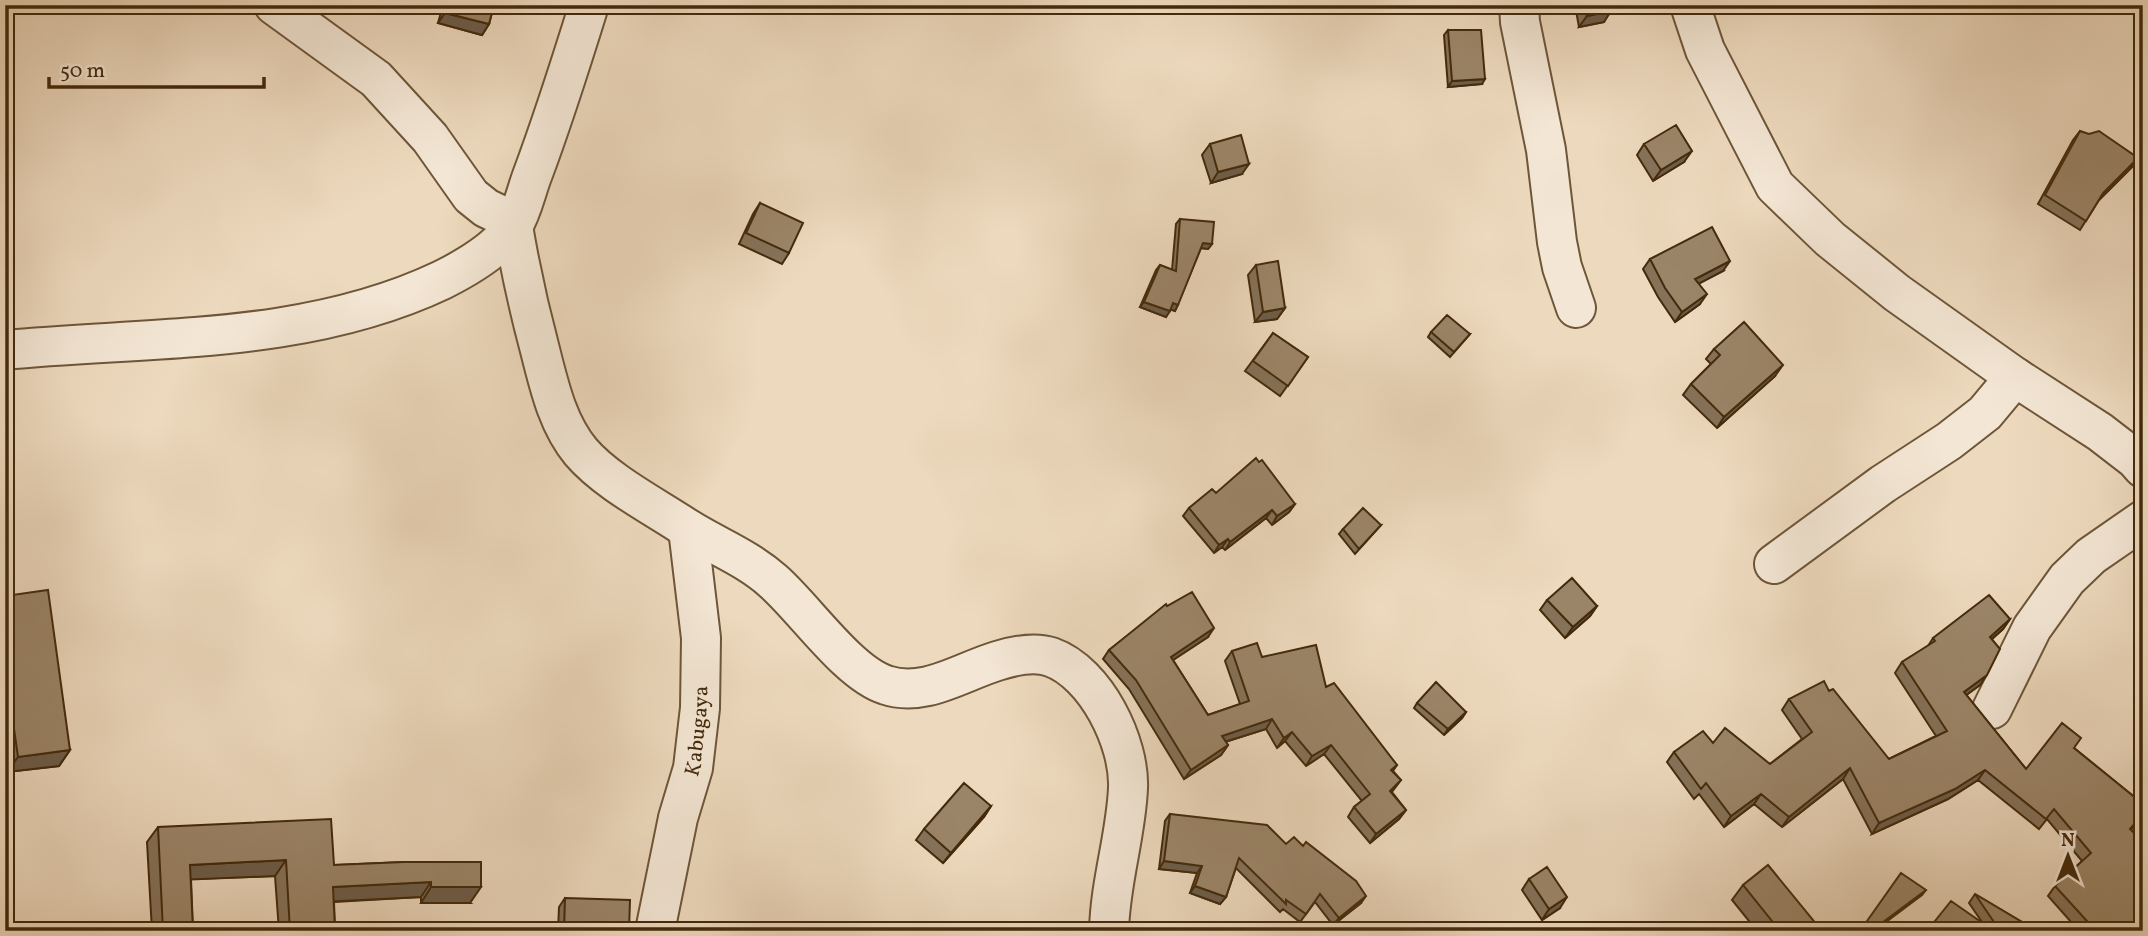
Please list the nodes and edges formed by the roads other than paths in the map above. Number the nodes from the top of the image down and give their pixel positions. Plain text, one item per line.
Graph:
1 (274, 5) edge
2 (589, 5) edge
3 (1519, 5) edge
4 (1690, 5) edge
5 (514, 224) junction
6 (1576, 309) dead end
7 (5, 350) edge
8 (2015, 377) junction
9 (2143, 468) edge
10 (2143, 520) edge
11 (688, 529) junction
12 (1774, 564) dead end
13 (1992, 709) dead end
14 (655, 931) edge
15 (1109, 931) edge

1 - 5 street
2 - 5 street
3 - 6 street
4 - 8 street
5 - 7 street
5 - 11 street
8 - 9 street
8 - 12 street
10 - 13 street
11 - 14 street, Kabugaya
11 - 15 street

